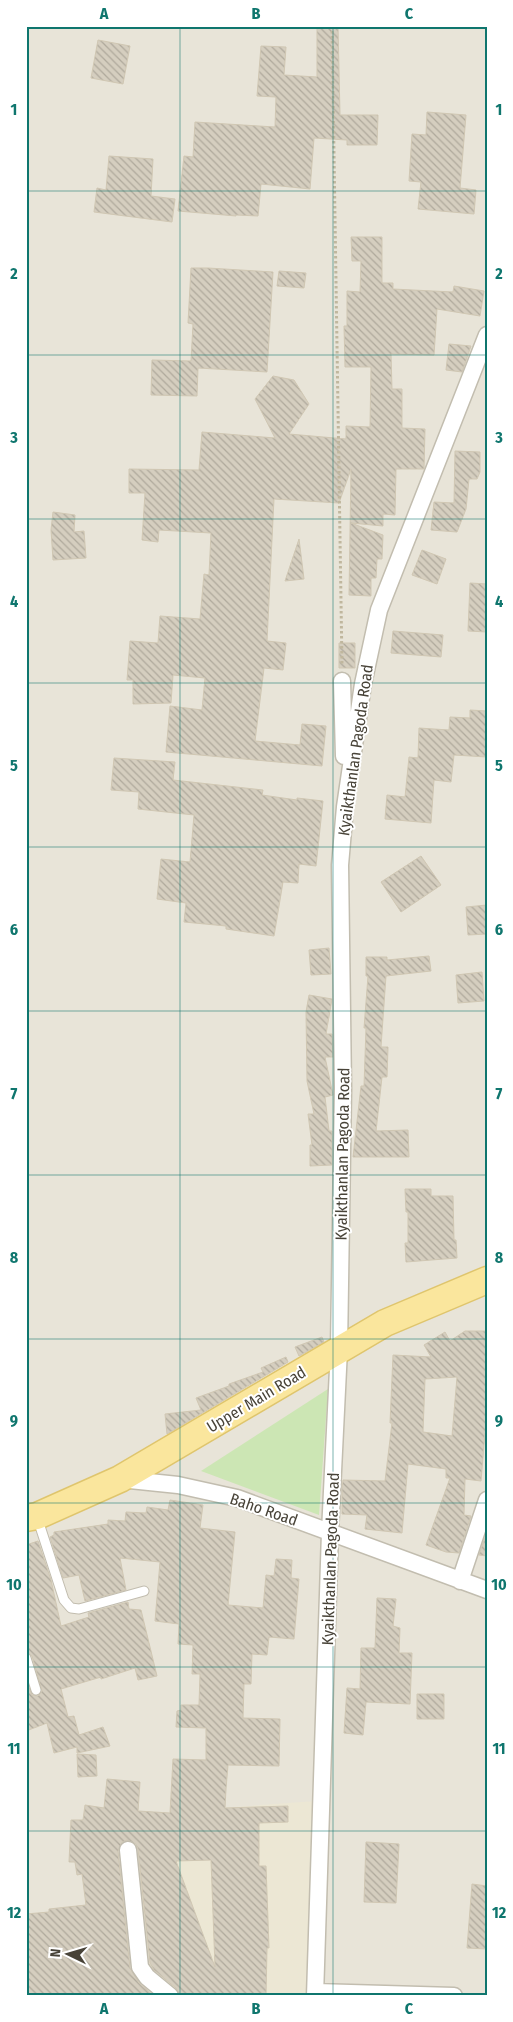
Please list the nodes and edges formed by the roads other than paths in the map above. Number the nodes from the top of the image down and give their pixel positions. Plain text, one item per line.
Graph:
1 (487, 335) edge
2 (342, 680) road end
3 (345, 807) junction
4 (487, 1280) edge
5 (339, 1348) junction
6 (120, 1479) junction
7 (487, 1500) edge
8 (32, 1517) edge
9 (330, 1532) junction
10 (460, 1582) junction
11 (487, 1590) edge
12 (144, 1591) dead end
13 (26, 1658) edge
14 (36, 1690) dead end
15 (128, 1850) dead end
16 (316, 1994) edge
17 (170, 1996) edge
18 (454, 1996) edge

1 - 3 street, Kyaikthanlan Pagoda Road
2 - 3 street
3 - 5 street, Kyaikthanlan Pagoda Road
4 - 5 main road, Upper Main Road
5 - 6 main road, Upper Main Road
5 - 9 street, Kyaikthanlan Pagoda Road
6 - 8 main road, Upper Main Road
6 - 9 street, Baho Road
7 - 10 street
8 - 12 lane
9 - 10 street, Baho Road
9 - 16 street, Kyaikthanlan Pagoda Road
10 - 11 street, Baho Road
13 - 14 lane
15 - 17 street
16 - 18 street

